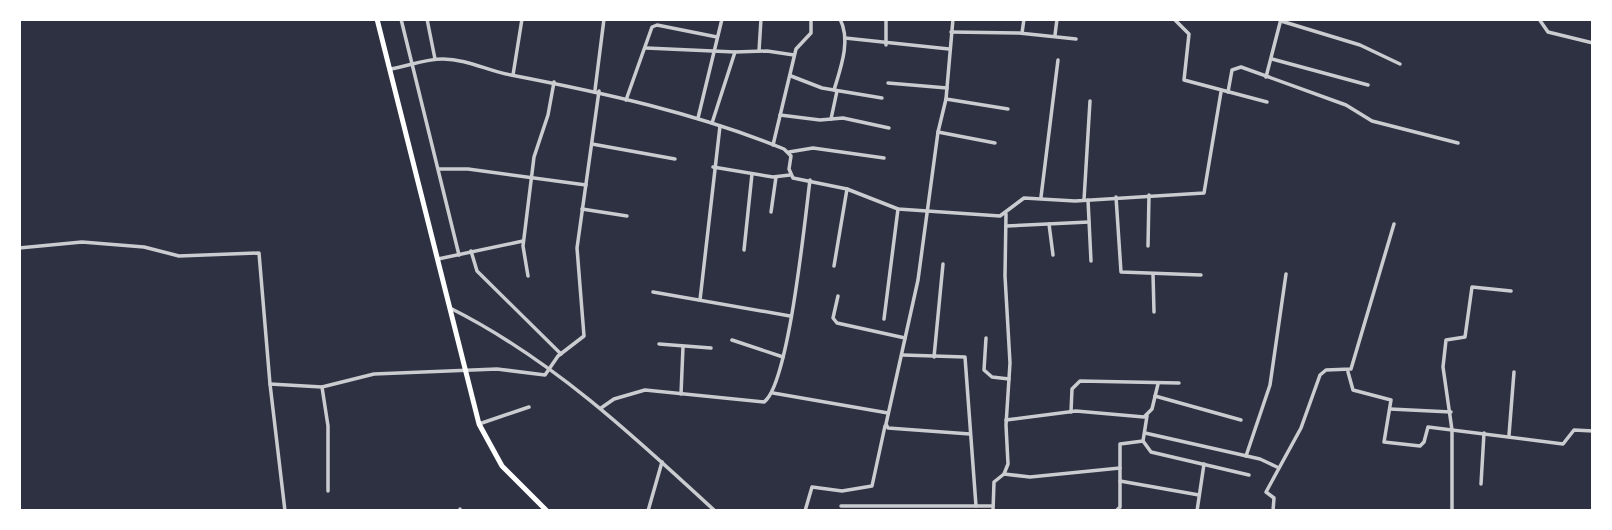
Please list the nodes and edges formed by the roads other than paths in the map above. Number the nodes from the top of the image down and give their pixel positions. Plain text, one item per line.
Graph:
1 (377, 19) edge
2 (401, 19) edge
3 (427, 19) edge
4 (522, 19) edge
5 (604, 19) edge
6 (722, 19) edge
7 (761, 19) edge
8 (811, 19) edge
9 (840, 19) edge
10 (886, 19) edge
11 (953, 19) edge
12 (1024, 19) edge
13 (1056, 19) edge
14 (1174, 19) edge
15 (1539, 19) edge
16 (1281, 20) edge
17 (951, 32) junction
18 (1022, 33) junction
19 (1055, 36) junction
20 (717, 37) junction
21 (845, 38) junction
22 (1076, 39) dead end
23 (1593, 43) edge
24 (886, 45) junction
25 (646, 48) junction
26 (949, 49) junction
27 (714, 50) junction
28 (759, 51) junction
29 (735, 52) junction
30 (794, 55) junction
31 (435, 59) junction
32 (1272, 59) junction
33 (1058, 60) dead end
34 (413, 64) junction
35 (1399, 64) dead end
36 (388, 69) junction
37 (513, 75) junction
38 (791, 76) junction
39 (1266, 77) junction
40 (554, 82) junction
41 (888, 83) dead end
42 (1368, 85) dead end
43 (947, 88) junction
44 (597, 90) junction
45 (836, 91) junction
46 (1221, 92) junction
47 (1228, 92) junction
48 (882, 99) dead end
49 (946, 99) junction
50 (626, 100) junction
51 (1090, 101) dead end
52 (1267, 103) dead end
53 (1009, 109) dead end
54 (780, 115) junction
55 (698, 118) junction
56 (831, 119) junction
57 (712, 123) junction
58 (720, 126) junction
59 (889, 128) dead end
60 (938, 132) junction
61 (995, 143) dead end
62 (1458, 143) dead end
63 (592, 144) junction
64 (773, 145) junction
65 (789, 152) junction
66 (884, 158) dead end
67 (675, 159) dead end
68 (713, 167) junction
69 (439, 169) junction
70 (752, 174) junction
71 (790, 175) junction
72 (532, 177) junction
73 (776, 177) junction
74 (810, 180) junction
75 (586, 185) junction
76 (847, 189) junction
77 (1149, 195) junction
78 (1041, 197) junction
79 (1116, 197) junction
80 (1086, 200) junction
81 (582, 209) junction
82 (898, 209) junction
83 (771, 212) dead end
84 (926, 212) junction
85 (1006, 214) junction
86 (627, 216) dead end
87 (1089, 222) junction
88 (1049, 224) junction
89 (1394, 224) dead end
90 (1006, 226) junction
91 (524, 241) junction
92 (1148, 246) dead end
93 (19, 248) edge
94 (744, 250) dead end
95 (471, 251) junction
96 (459, 255) junction
97 (1053, 255) dead end
98 (436, 259) junction
99 (1091, 261) dead end
100 (943, 264) dead end
101 (834, 266) dead end
102 (1153, 274) junction
103 (1286, 274) dead end
104 (1201, 275) dead end
105 (528, 276) dead end
106 (1511, 291) dead end
107 (653, 292) dead end
108 (838, 296) dead end
109 (700, 300) junction
110 (448, 307) junction
111 (1154, 313) dead end
112 (790, 316) junction
113 (884, 319) dead end
114 (905, 338) junction
115 (986, 338) dead end
116 (732, 340) dead end
117 (659, 344) dead end
118 (682, 348) junction
119 (711, 348) dead end
120 (561, 354) junction
121 (903, 355) junction
122 (784, 357) junction
123 (934, 357) junction
124 (548, 369) junction
125 (465, 371) junction
126 (1348, 372) junction
127 (1514, 372) dead end
128 (1009, 379) junction
129 (1179, 383) dead end
130 (270, 384) junction
131 (1158, 384) junction
132 (322, 387) junction
133 (773, 393) junction
134 (681, 394) junction
135 (1155, 396) junction
136 (529, 407) dead end
137 (601, 408) junction
138 (1390, 410) junction
139 (1071, 412) junction
140 (1451, 412) junction
141 (888, 414) junction
142 (1147, 416) junction
143 (1241, 419) dead end
144 (1006, 420) junction
145 (480, 424) junction
146 (886, 424) junction
147 (1452, 430) junction
148 (1593, 431) edge
149 (1145, 433) junction
150 (1483, 433) junction
151 (970, 435) junction
152 (1509, 435) junction
153 (1143, 441) junction
154 (1246, 456) junction
155 (662, 462) junction
156 (1204, 464) junction
157 (1277, 467) junction
158 (1121, 468) junction
159 (1004, 474) junction
160 (1249, 475) dead end
161 (1120, 481) junction
162 (1481, 484) dead end
163 (328, 491) dead end
164 (1199, 495) junction
165 (841, 506) dead end
166 (976, 506) junction
167 (993, 508) edge
168 (713, 510) edge
169 (285, 511) edge
170 (547, 511) edge
171 (648, 511) edge
172 (805, 511) edge
173 (1116, 511) edge
174 (1197, 511) edge
175 (1273, 511) edge
176 (1452, 511) edge

1 - 36 main road
2 - 34 street
3 - 31 street
4 - 37 street
5 - 44 street
6 - 20 street
7 - 28 street
8 - 30 street
9 - 21 street
10 - 24 street
11 - 17 street
12 - 18 street
13 - 19 street
14 - 46 street
15 - 23 street
16 - 32 street
16 - 35 street
17 - 18 street
17 - 26 street
18 - 19 street
19 - 22 street
20 - 25 street
20 - 27 street
21 - 24 street
21 - 45 street
24 - 26 street
25 - 27 street
25 - 50 street
26 - 43 street
27 - 29 street
27 - 55 street
28 - 29 street
28 - 30 street
29 - 57 street
30 - 38 street
31 - 34 street
31 - 37 street
32 - 39 street
32 - 42 street
33 - 78 street
34 - 36 street
34 - 69 street
36 - 98 main road
37 - 40 street
38 - 45 street
38 - 54 street
39 - 47 street
39 - 62 street
40 - 44 street
40 - 72 street
41 - 43 street
43 - 49 street
44 - 50 street
44 - 63 street
45 - 48 street
45 - 56 street
46 - 47 street
46 - 77 street
47 - 52 street
49 - 53 street
49 - 60 street
50 - 55 street
51 - 80 street
54 - 56 street
54 - 64 street
55 - 57 street
56 - 59 street
57 - 58 street
58 - 64 street
58 - 68 street
60 - 61 street
60 - 84 street
63 - 67 street
63 - 75 street
64 - 65 street
65 - 66 street
65 - 71 street
68 - 70 street
68 - 109 street
69 - 72 street
69 - 96 street
70 - 73 street
70 - 94 street
71 - 73 street
71 - 74 street
72 - 75 street
72 - 91 street
73 - 83 street
74 - 76 street
74 - 112 street
75 - 81 street
76 - 82 street
76 - 101 street
77 - 79 street
77 - 92 street
78 - 80 street
78 - 85 street
79 - 80 street
79 - 102 street
80 - 87 street
81 - 86 street
81 - 120 street
82 - 84 street
82 - 113 street
84 - 85 street
84 - 114 street
85 - 90 street
87 - 88 street
87 - 99 street
88 - 90 street
88 - 97 street
89 - 126 street
90 - 128 street
91 - 95 street
91 - 105 street
93 - 130 street
95 - 96 street
95 - 120 street
96 - 98 street
98 - 110 main road
100 - 123 street
102 - 104 street
102 - 111 street
103 - 154 street
106 - 140 street
107 - 109 street
108 - 114 street
109 - 112 street
110 - 124 street
110 - 125 main road
112 - 122 street
114 - 121 street
115 - 128 street
116 - 122 street
117 - 118 street
118 - 119 street
118 - 134 street
120 - 124 street
121 - 123 street
121 - 141 street
122 - 133 street
123 - 151 street
124 - 125 street
124 - 137 street
125 - 132 street
125 - 145 main road
126 - 138 street
126 - 157 street
127 - 152 street
128 - 144 street
129 - 131 street
130 - 132 street
130 - 169 street
131 - 135 street
131 - 139 street
132 - 163 street
133 - 134 street
133 - 141 street
134 - 137 street
135 - 142 street
135 - 143 street
136 - 145 street
137 - 155 street
138 - 140 street
138 - 147 street
139 - 142 street
139 - 144 street
140 - 147 street
141 - 146 street
142 - 149 street
144 - 159 street
145 - 170 main road
146 - 151 street
146 - 172 street
147 - 150 street
147 - 176 street
148 - 152 street
149 - 153 street
149 - 154 street
150 - 152 street
150 - 162 street
151 - 166 street
153 - 156 street
153 - 158 street
154 - 157 street
155 - 168 street
155 - 171 street
156 - 160 street
156 - 164 street
157 - 175 street
158 - 159 street
158 - 161 street
159 - 167 street
161 - 164 street
161 - 173 street
164 - 174 street
165 - 166 street
166 - 167 street

